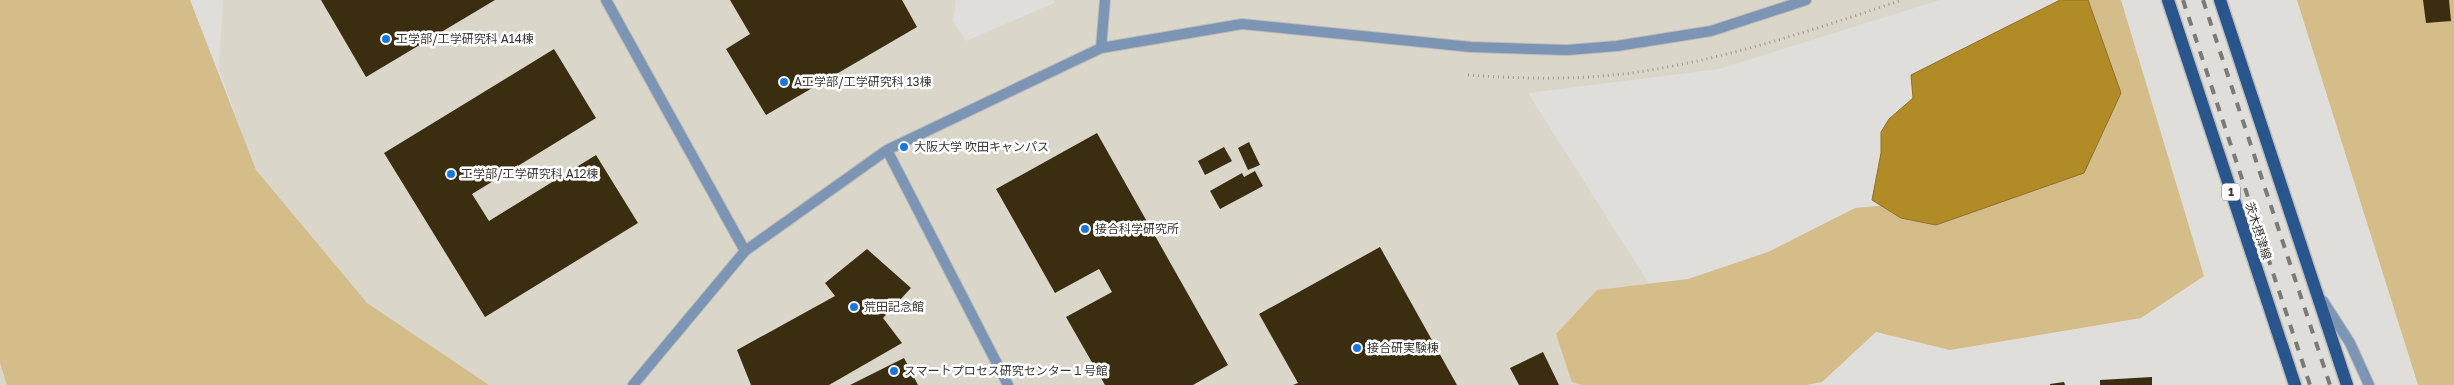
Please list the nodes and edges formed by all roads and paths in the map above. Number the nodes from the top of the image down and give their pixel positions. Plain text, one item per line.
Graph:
1 (606, 0) edge
2 (1105, 0) edge
3 (1806, 0) edge
4 (2168, 0) edge
5 (2220, 0) edge
6 (1101, 48) junction
7 (887, 150) junction
8 (745, 251) junction
9 (2316, 290) junction
10 (633, 385) edge
11 (1008, 385) edge
12 (2295, 385) edge
13 (2346, 385) edge
14 (2369, 385) edge

1 - 8 street
2 - 6 street
3 - 6 street
4 - 12 main road, 茨木摂津線 / 1
5 - 9 main road
6 - 7 street
7 - 8 street
7 - 11 street
8 - 10 street
9 - 13 main road
9 - 14 street

